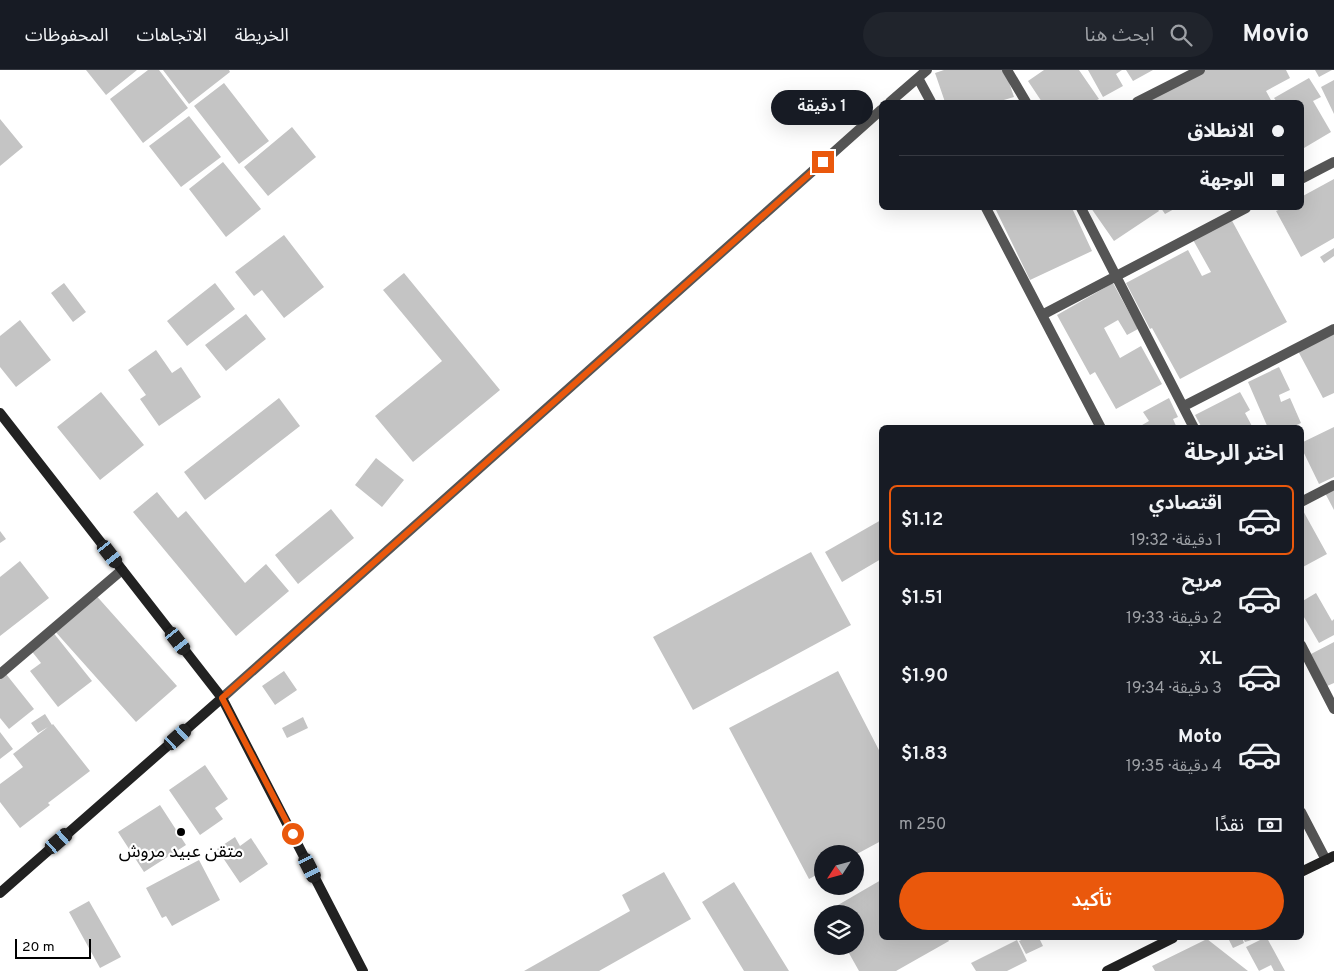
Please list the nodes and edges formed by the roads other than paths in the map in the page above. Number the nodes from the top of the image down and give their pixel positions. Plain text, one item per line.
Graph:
1 (927, 70) edge
2 (1007, 70) edge
3 (1200, 70) edge
4 (918, 78) junction
5 (892, 100) edge
6 (929, 100) edge
7 (1025, 100) edge
8 (1141, 100) edge
9 (879, 112) edge
10 (1334, 162) edge
11 (1304, 177) edge
12 (987, 210) edge
13 (1083, 210) edge
14 (1242, 210) edge
15 (1116, 275) junction
16 (1042, 315) junction
17 (1334, 329) edge
18 (1184, 406) junction
19 (0, 413) edge
20 (1099, 425) edge
21 (1193, 425) edge
22 (1334, 485) edge
23 (1304, 500) edge
24 (122, 570) junction
25 (1304, 652) edge
26 (0, 674) edge
27 (222, 698) junction
28 (1334, 709) edge
29 (1304, 817) edge
30 (1330, 858) edge
31 (1304, 871) edge
32 (0, 894) edge
33 (1169, 940) edge
34 (1112, 970) edge
35 (364, 971) edge

1 - 4 street
2 - 7 street
3 - 8 street
4 - 5 street
4 - 6 street
9 - 27 street
10 - 11 street
12 - 16 street
13 - 15 street
14 - 15 street
15 - 16 street
15 - 18 street
16 - 20 street
17 - 18 street
18 - 21 street
19 - 24 street
22 - 23 street
24 - 26 street
24 - 27 street
25 - 28 street
27 - 32 street
27 - 35 street
29 - 30 street
30 - 31 street
33 - 34 street

